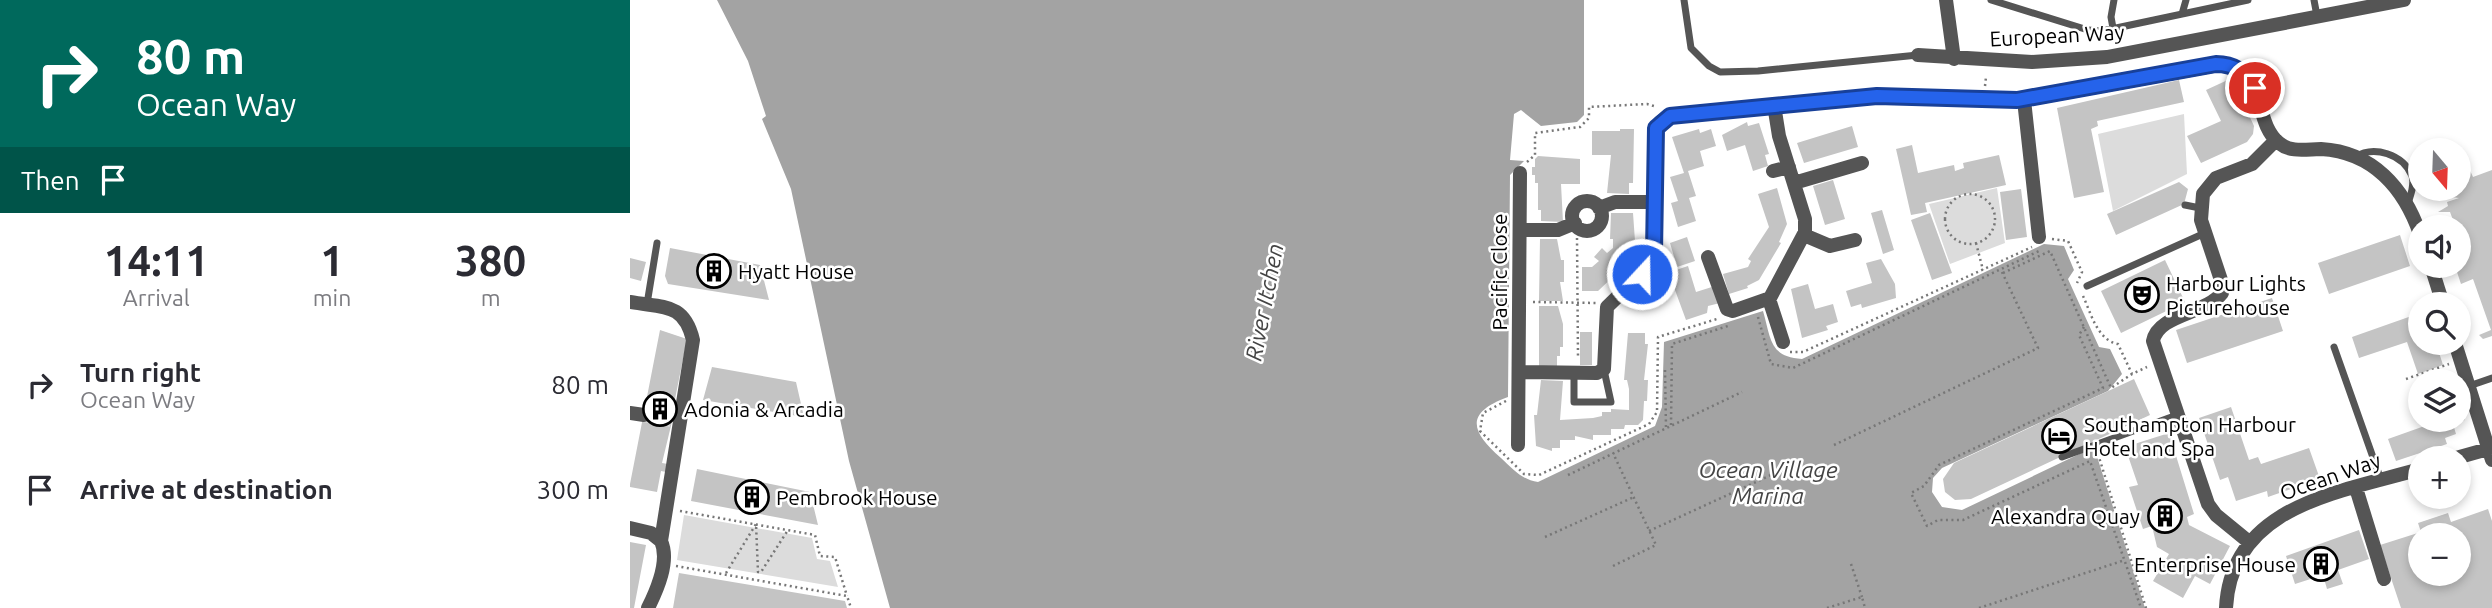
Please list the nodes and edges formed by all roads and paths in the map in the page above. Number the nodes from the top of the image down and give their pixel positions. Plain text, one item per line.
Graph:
1 (1684, 0) edge
2 (1946, 0) edge
3 (1991, 0) edge
4 (2114, 0) edge
5 (2186, 0) edge
6 (2248, 0) edge
7 (2314, 0) edge
8 (2404, 0) edge
9 (2182, 15) junction
10 (2317, 16) junction
11 (2113, 28) junction
12 (1918, 55) joint
13 (1954, 59) junction
14 (2024, 100) junction
15 (1774, 105) junction
16 (1663, 119) junction
17 (2276, 140) junction
18 (1862, 163) dead end
19 (1789, 167) junction
20 (1520, 171) joint
21 (1773, 171) dead end
22 (1794, 183) junction
23 (1655, 202) junction
24 (1599, 208) junction
25 (2412, 215) edge
26 (1576, 225) junction
27 (1520, 230) junction
28 (2205, 233) junction
29 (1804, 235) junction
30 (1855, 240) dead end
31 (2044, 242) junction
32 (657, 243) dead end
33 (1976, 243) junction
34 (1708, 257) dead end
35 (2001, 268) junction
36 (1983, 270) junction
37 (2003, 274) junction
38 (2087, 286) dead end
39 (1769, 299) junction
40 (630, 302) edge
41 (1520, 302) junction
42 (1579, 303) junction
43 (1611, 303) junction
44 (646, 305) junction
45 (1758, 317) dead end
46 (1732, 318) junction
47 (2084, 327) junction
48 (1783, 342) joint
49 (2334, 347) dead end
50 (2459, 355) edge
51 (2461, 360) junction
52 (2159, 361) junction
53 (1604, 369) junction
54 (2464, 369) edge
55 (1665, 370) dead end
56 (1519, 372) junction
57 (1576, 373) junction
58 (2132, 374) junction
59 (2406, 379) dead end
60 (2492, 379) edge
61 (2471, 385) edge
62 (1742, 392) dead end
63 (2471, 392) edge
64 (1511, 400) dead end
65 (2178, 415) junction
66 (1671, 425) junction
67 (1666, 428) junction
68 (2094, 443) junction
69 (1518, 445) dead end
70 (1834, 445) dead end
71 (2491, 452) edge
72 (1613, 453) junction
73 (2471, 455) edge
74 (2062, 457) dead end
75 (1793, 465) dead end
76 (2408, 472) edge
77 (1568, 475) dead end
78 (2381, 480) junction
79 (2356, 488) junction
80 (1633, 497) junction
81 (666, 508) junction
82 (756, 524) junction
83 (630, 528) edge
84 (788, 530) junction
85 (1649, 531) junction
86 (1545, 537) dead end
87 (661, 541) junction
88 (2249, 542) junction
89 (2125, 560) junction
90 (663, 564) junction
91 (1851, 564) dead end
92 (1612, 566) dead end
93 (725, 574) junction
94 (2384, 579) dead end
95 (847, 596) junction
96 (1862, 597) junction
97 (648, 608) edge
98 (851, 608) edge
99 (1827, 608) edge
100 (1865, 608) edge
101 (1979, 608) edge
102 (2141, 608) edge
103 (2146, 608) edge
104 (2226, 608) edge

1 - 12 lane
2 - 13 street
3 - 11 lane
4 - 11 lane
5 - 9 lane
6 - 9 lane
7 - 10 lane
8 - 10 street, European Way
9 - 11 lane
10 - 13 street, European Way
12 - 13 street, European Way
14 - 15 street
14 - 17 street
14 - 31 street
15 - 16 street
15 - 19 street
16 - 20 path
16 - 23 street
17 - 25 street
17 - 28 street
18 - 22 street
19 - 21 street
19 - 22 street
20 - 27 street, Pacific Close
22 - 29 street
23 - 24 street
23 - 43 street
24 - 26 street
24 - 26 street
26 - 27 street
26 - 42 path
27 - 41 street, Pacific Close
28 - 38 lane
28 - 52 street
29 - 30 street
29 - 39 street
31 - 35 path
31 - 36 path
31 - 58 path
32 - 44 lane
33 - 33 path
33 - 36 path
34 - 46 street
35 - 37 path
35 - 45 path
36 - 48 path
37 - 47 path
37 - 70 path
39 - 46 street
39 - 48 street
40 - 44 street
41 - 42 path
41 - 56 street, Pacific Close
42 - 43 path
42 - 57 path
43 - 53 street
44 - 81 street
46 - 64 path
46 - 66 path
47 - 58 path
47 - 89 path
49 - 78 lane
50 - 51 street
51 - 54 street
51 - 59 path
52 - 58 path
52 - 65 street
53 - 57 street
53 - 57 lane
55 - 67 path
56 - 57 street
56 - 69 street, Pacific Close
60 - 61 lane
62 - 66 path
63 - 71 street
65 - 68 lane
65 - 88 street
66 - 67 path
67 - 72 path
68 - 74 lane
68 - 103 path
71 - 73 street
72 - 77 path
72 - 80 path
75 - 85 path
76 - 78 street, Ocean Way
78 - 79 street, Ocean Way
79 - 88 street, Ocean Way
79 - 94 street
80 - 85 path
80 - 86 path
81 - 82 path
81 - 87 street
82 - 84 path
82 - 84 path
82 - 93 path
83 - 87 street
84 - 95 path
85 - 92 path
87 - 90 street
88 - 104 street, Ocean Way
89 - 101 path
89 - 102 path
90 - 93 path
90 - 97 street
91 - 96 path
93 - 95 path
95 - 98 path
96 - 99 path
96 - 100 path

